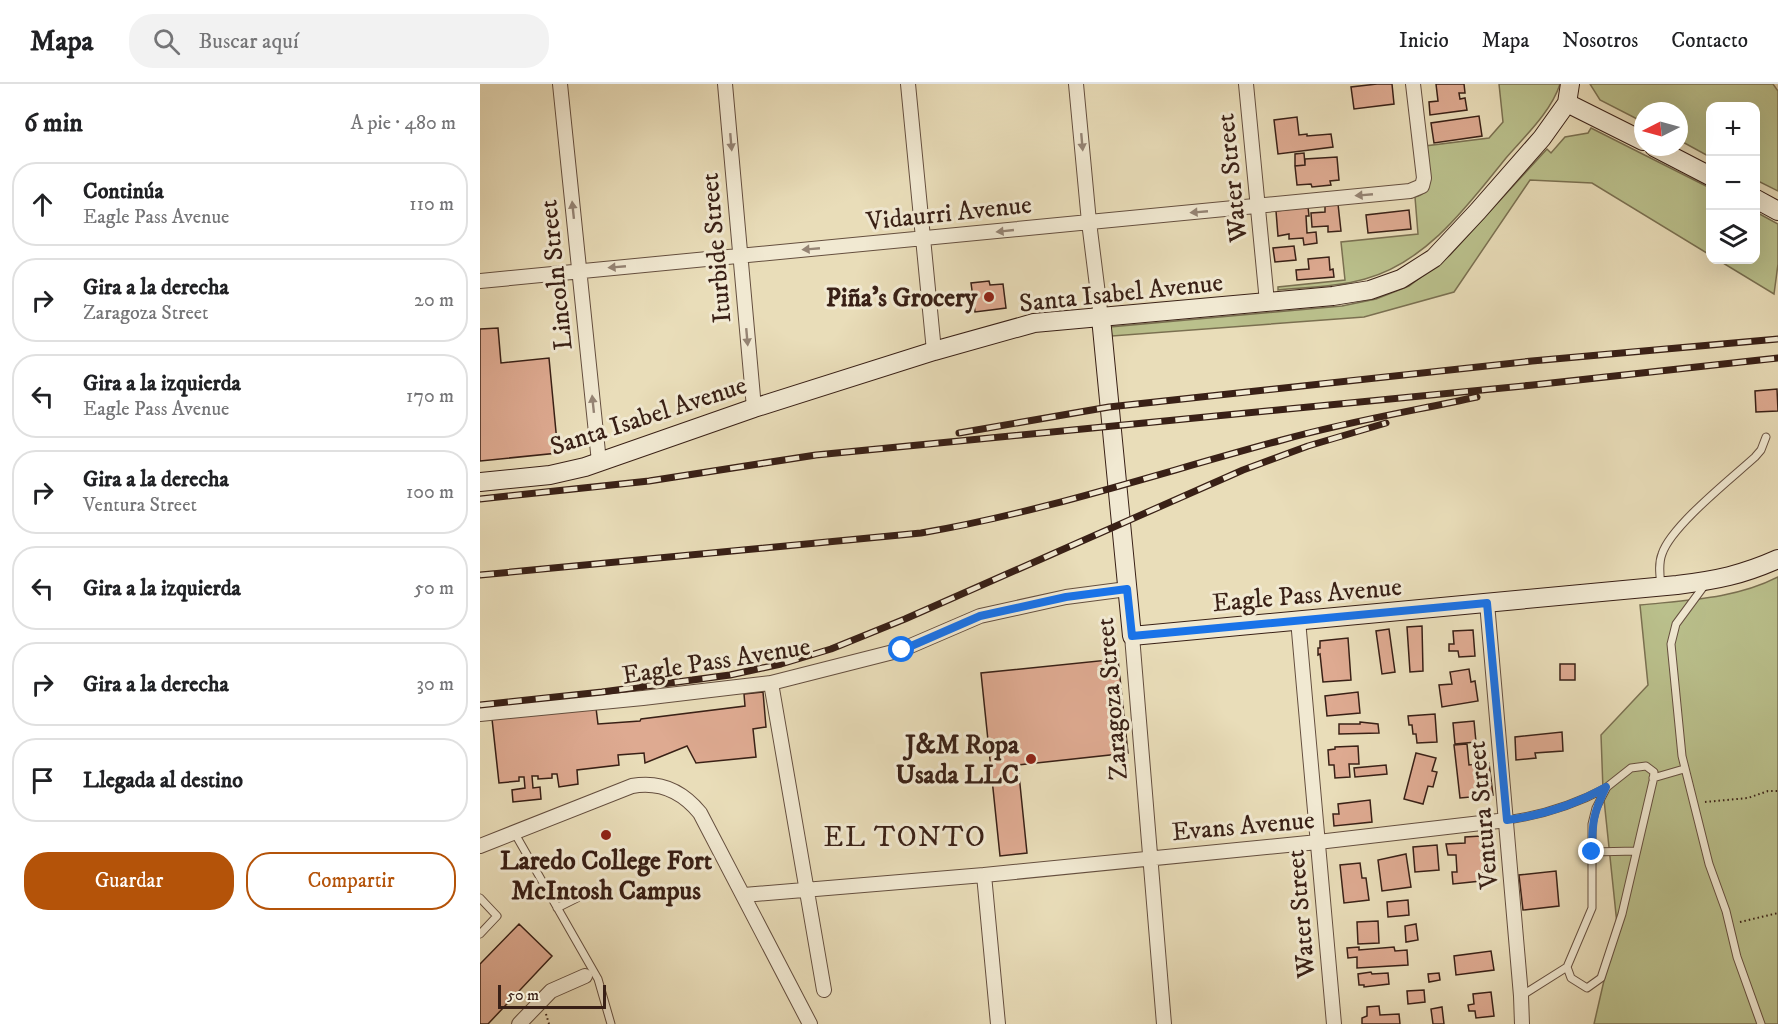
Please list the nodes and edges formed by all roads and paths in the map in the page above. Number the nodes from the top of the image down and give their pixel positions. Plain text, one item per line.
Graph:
1 (560, 84) edge
2 (725, 84) edge
3 (908, 84) edge
4 (1076, 84) edge
5 (1246, 84) edge
6 (1413, 84) edge
7 (1570, 84) edge
8 (1567, 103) junction
9 (1634, 136) edge
10 (1671, 156) edge
11 (1706, 174) edge
12 (1760, 202) edge
13 (1258, 206) junction
14 (1778, 211) edge
15 (1089, 222) junction
16 (922, 239) junction
17 (740, 256) junction
18 (579, 270) junction
19 (480, 280) edge
20 (1267, 302) junction
21 (1101, 318) junction
22 (934, 351) junction
23 (753, 408) junction
24 (1766, 437) dead end
25 (599, 462) junction
26 (480, 482) edge
27 (1778, 560) edge
28 (1707, 581) junction
29 (1661, 586) junction
30 (1127, 589) junction
31 (1487, 603) junction
32 (1298, 620) junction
33 (1132, 636) junction
34 (771, 682) junction
35 (480, 714) edge
36 (1684, 769) junction
37 (1653, 778) junction
38 (1606, 787) junction
39 (1778, 791) edge
40 (1694, 804) junction
41 (1507, 820) junction
42 (514, 831) junction
43 (1318, 842) junction
44 (480, 846) edge
45 (1636, 851) junction
46 (1592, 852) junction
47 (1149, 858) junction
48 (984, 875) junction
49 (808, 891) junction
50 (587, 893) dead end
51 (744, 895) junction
52 (480, 898) edge
53 (557, 908) junction
54 (1778, 913) edge
55 (1728, 922) junction
56 (480, 934) edge
57 (1567, 967) junction
58 (585, 976) dead end
59 (824, 990) dead end
60 (1521, 996) junction
61 (519, 1024) edge
62 (611, 1024) edge
63 (810, 1024) edge
64 (998, 1024) edge
65 (1164, 1024) edge
66 (1334, 1024) edge
67 (1522, 1024) edge
68 (1761, 1024) edge

18 -> 1 street, Lincoln Street
2 -> 17 street, Iturbide Street
3 - 16 street
4 -> 15 street, Zaragoza Street
5 - 13 street, Water Street
6 -> 13 street, Vidaurri Avenue
7 - 8 main road
8 - 9 main road
8 - 20 main road, Santa Isabel Avenue
10 - 11 main road
12 - 14 main road
13 -> 15 street, Vidaurri Avenue
13 - 20 street, Water Street
15 -> 16 street, Vidaurri Avenue
15 - 21 street, Zaragoza Street
16 -> 17 street, Vidaurri Avenue
16 - 22 street
17 -> 18 street, Vidaurri Avenue
17 -> 23 street, Iturbide Street
18 - 19 street, Vidaurri Avenue
25 -> 18 street, Lincoln Street
20 - 21 main road, Santa Isabel Avenue
21 - 22 main road, Santa Isabel Avenue
21 - 30 main road, Zaragoza Street
22 - 23 main road, Santa Isabel Avenue
23 - 25 main road, Santa Isabel Avenue
24 - 29 lane
25 - 26 main road, Santa Isabel Avenue
27 - 28 main road, Eagle Pass Avenue
28 - 29 main road, Eagle Pass Avenue
28 - 36 lane
29 - 31 main road, Eagle Pass Avenue
30 - 33 main road, Zaragoza Street
30 - 34 street, Eagle Pass Avenue
31 - 32 main road, Eagle Pass Avenue
31 - 41 street, Ventura Street
32 - 33 main road, Eagle Pass Avenue
32 - 43 street, Water Street
33 - 47 street, Zaragoza Street
34 - 35 street, Eagle Pass Avenue
34 - 49 street
36 - 37 lane
36 - 40 lane
37 - 38 lane
37 - 45 lane
38 - 41 lane
38 - 46 lane
39 - 40 path
40 - 55 lane
41 - 43 street, Evans Avenue
41 - 60 street, Ventura Street
42 - 44 street
42 - 51 street
42 - 53 lane
43 - 47 street, Evans Avenue
43 - 66 street, Water Street
45 - 46 lane
45 - 57 lane
46 - 57 lane
47 - 48 street, Evans Avenue
47 - 65 street, Zaragoza Street
48 - 49 street, Evans Avenue
48 - 64 street
49 - 51 street, Evans Avenue
49 - 59 street
50 - 53 lane
51 - 63 street
52 - 56 lane
53 - 62 lane
54 - 55 path
55 - 68 lane
57 - 60 lane
58 - 61 street
60 - 67 street, Ventura Street

